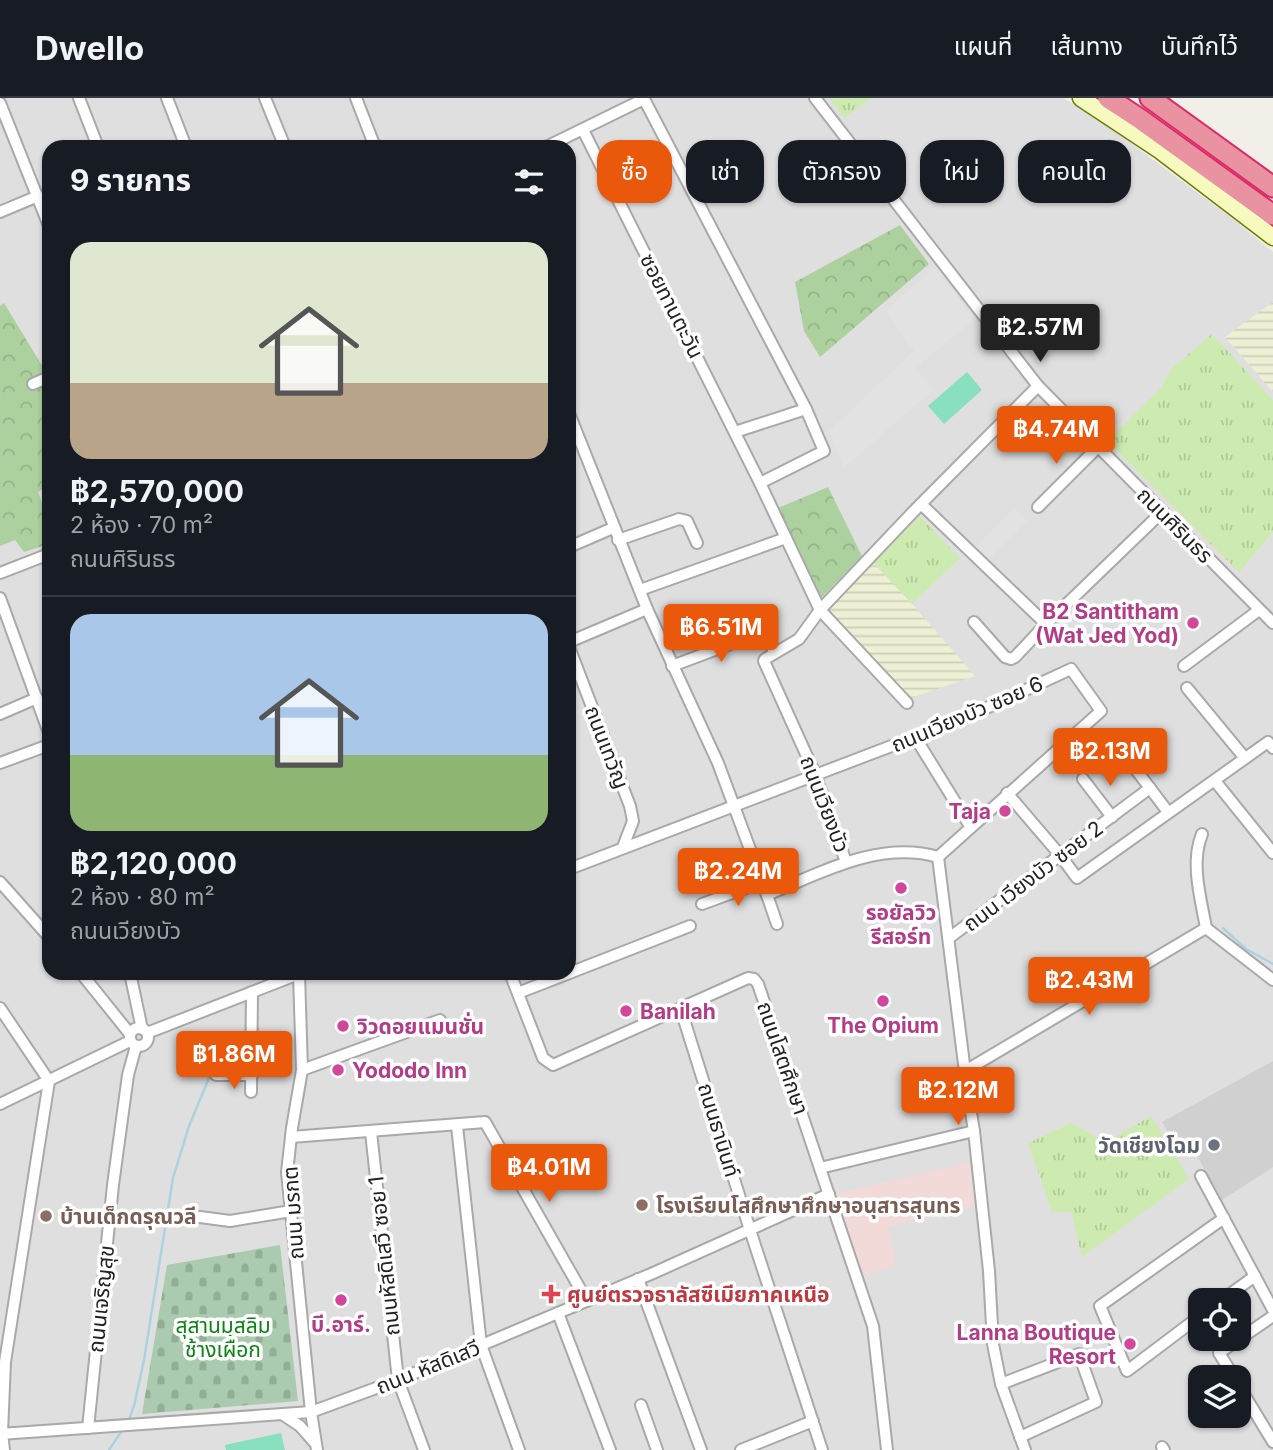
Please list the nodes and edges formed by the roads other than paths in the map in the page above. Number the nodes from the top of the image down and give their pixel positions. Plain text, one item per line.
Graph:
1 (79, 98) edge
2 (167, 98) edge
3 (265, 98) edge
4 (356, 98) edge
5 (815, 98) edge
6 (1081, 98) edge
7 (1108, 98) edge
8 (1150, 98) edge
9 (0, 103) edge
10 (583, 130) junction
11 (95, 140) edge
12 (183, 140) edge
13 (282, 140) edge
14 (372, 140) edge
15 (561, 140) edge
16 (1273, 187) edge
17 (38, 196) junction
18 (42, 207) edge
19 (0, 212) edge
20 (1273, 215) edge
21 (1273, 237) edge
22 (42, 380) edge
23 (33, 384) dead end
24 (1038, 386) junction
25 (806, 409) junction
26 (576, 431) edge
27 (735, 432) junction
28 (1097, 447) junction
29 (760, 483) junction
30 (921, 504) junction
31 (1038, 507) dead end
32 (1162, 512) junction
33 (613, 528) junction
34 (786, 538) junction
35 (618, 540) junction
36 (697, 542) dead end
37 (576, 544) edge
38 (42, 557) edge
39 (0, 573) edge
40 (640, 590) junction
41 (0, 598) edge
42 (647, 609) junction
43 (820, 610) junction
44 (1259, 610) junction
45 (974, 622) dead end
46 (1273, 623) edge
47 (1046, 624) junction
48 (576, 641) edge
49 (774, 652) junction
50 (576, 663) edge
51 (672, 666) junction
52 (1184, 666) dead end
53 (1186, 688) dead end
54 (37, 698) junction
55 (907, 703) dead end
56 (42, 713) edge
57 (0, 714) edge
58 (915, 737) junction
59 (42, 748) edge
60 (1273, 748) edge
61 (1158, 755) dead end
62 (1244, 757) junction
63 (0, 763) edge
64 (815, 774) junction
65 (1083, 779) dead end
66 (1215, 781) junction
67 (1150, 788) junction
68 (1007, 793) junction
69 (734, 804) junction
70 (1168, 812) junction
71 (1112, 817) junction
72 (970, 826) junction
73 (1202, 834) dead end
74 (623, 847) junction
75 (1273, 853) edge
76 (1060, 855) junction
77 (938, 857) junction
78 (846, 862) junction
79 (576, 866) edge
80 (0, 882) edge
81 (762, 882) junction
82 (767, 895) junction
83 (702, 904) dead end
84 (777, 924) dead end
85 (690, 926) dead end
86 (42, 929) edge
87 (1201, 932) junction
88 (949, 938) junction
89 (576, 970) edge
90 (86, 980) edge
91 (132, 980) edge
92 (282, 980) edge
93 (300, 980) edge
94 (513, 980) edge
95 (551, 980) edge
96 (1273, 980) edge
97 (252, 992) junction
98 (518, 993) junction
99 (0, 1008) edge
100 (681, 1010) junction
101 (440, 1020) dead end
102 (144, 1031) junction
103 (132, 1040) junction
104 (302, 1070) junction
105 (965, 1071) junction
106 (216, 1075) dead end
107 (252, 1075) junction
108 (49, 1081) junction
109 (251, 1092) dead end
110 (0, 1104) edge
111 (457, 1126) junction
112 (974, 1131) junction
113 (370, 1132) junction
114 (291, 1137) junction
115 (820, 1168) junction
116 (1202, 1176) dead end
117 (829, 1194) junction
118 (291, 1212) junction
119 (200, 1217) dead end
120 (1224, 1218) junction
121 (750, 1230) junction
122 (1255, 1276) junction
123 (638, 1279) junction
124 (1238, 1288) edge
125 (587, 1301) junction
126 (558, 1313) junction
127 (1273, 1313) edge
128 (1188, 1325) edge
129 (481, 1345) junction
130 (1226, 1365) edge
131 (398, 1380) junction
132 (1001, 1384) junction
133 (641, 1405) dead end
134 (1251, 1406) edge
135 (311, 1412) junction
136 (281, 1414) junction
137 (813, 1421) junction
138 (88, 1428) junction
139 (1, 1434) edge
140 (1020, 1437) junction
141 (1273, 1442) edge
142 (316, 1447) edge
143 (4, 1450) edge
144 (424, 1450) edge
145 (519, 1450) edge
146 (610, 1450) edge
147 (657, 1450) edge
148 (701, 1450) edge
149 (741, 1450) edge
150 (822, 1450) edge
151 (887, 1450) edge
152 (1024, 1450) edge

1 - 11 street
2 - 12 street
3 - 13 street
4 - 14 street
5 - 24 street, ถนนศิรินธร
6 - 21 main road
7 - 20 highway
8 - 16 highway
9 - 17 street
10 - 15 street
10 - 25 street
10 - 27 street, ซอยทานตะวัน
17 - 18 street
17 - 19 street
22 - 23 street
24 - 28 street, ถนนศิรินธร
24 - 30 street
25 - 27 street
25 - 29 street
26 - 33 street
27 - 29 street, ซอยทานตะวัน
28 - 31 street
28 - 32 street, ถนนศิรินธร
29 - 34 street, ซอยทานตะวัน
30 - 43 street
30 - 47 street
32 - 44 street, ถนนศิรินธร
32 - 47 street
33 - 35 street
33 - 37 street
34 - 40 street
34 - 43 street, ซอยทานตะวัน
35 - 36 street
35 - 40 street
38 - 39 street
40 - 42 street
41 - 54 street
42 - 48 street
42 - 51 street
43 - 49 street
43 - 55 street, ซอยทานตะวัน
44 - 46 street, ถนนศิรินธร
44 - 52 street
45 - 47 street
49 - 51 street
49 - 64 street, ถนนเวียงบัว
50 - 74 street, ถนนเทวัญ
51 - 69 street
53 - 62 street
54 - 56 street
54 - 57 street
58 - 64 street, ถนนเวียงบัว ซอย 6
58 - 68 street, ถนนเวียงบัว ซอย 6
58 - 72 street
59 - 63 street
60 - 62 street
61 - 67 street
62 - 66 street
64 - 69 street, ถนนเวียงบัว ซอย 6
64 - 78 street, ถนนเวียงบัว
65 - 71 street
66 - 70 street
66 - 75 street
67 - 70 street
67 - 71 street, ถนน เวียงบัว ซอย 2
68 - 72 street
68 - 76 street
69 - 74 street, ถนนเวียงบัว ซอย 6
69 - 81 street
70 - 76 street
71 - 76 street, ถนน เวียงบัว ซอย 2
72 - 77 street
73 - 87 street
74 - 79 street, ถนนเวียงบัว ซอย 6
76 - 88 street, ถนน เวียงบัว ซอย 2
77 - 78 street, ถนนเวียงบัว
77 - 88 street
78 - 82 street
80 - 86 street
81 - 82 street
81 - 83 street
82 - 84 street
85 - 89 street
87 - 96 street
87 - 105 street
88 - 105 street
90 - 103 street
91 - 102 street
92 - 97 street
93 - 104 street, ถนน มรกต
94 - 98 street, ถนนโสตศึกษา
95 - 98 street
97 - 102 street
97 - 107 street
98 - 100 street, ถนนโสตศึกษา
99 - 108 street
100 - 115 street, ถนนโสตศึกษา
100 - 121 street, ถนนธานินท์
101 - 104 street
102 - 103 street
102 - 103 street
103 - 108 street
103 - 138 street, ถนนเจริญสุข
104 - 114 street, ถนน มรกต
105 - 112 street
106 - 107 street
107 - 109 street
108 - 110 street
108 - 139 street
111 - 113 street
111 - 125 street
111 - 129 street
112 - 115 street
112 - 132 street
113 - 114 street
113 - 131 street, ถนนหัสดิเสวี ซอย 1
114 - 118 street, ถนน มรกต
115 - 117 street, ถนนโสตศึกษา
116 - 120 street
117 - 121 street, ถนน หัสดิเสวี
117 - 151 street, ถนนโสตศึกษา
118 - 119 street
118 - 135 street, ถนน มรกต
120 - 122 street
120 - 128 street
121 - 123 street, ถนน หัสดิเสวี
121 - 137 street, ถนนธานินท์
122 - 124 street
122 - 127 street
123 - 125 street, ถนน หัสดิเสวี
123 - 148 street
125 - 126 street, ถนน หัสดิเสวี
126 - 129 street, ถนน หัสดิเสวี
126 - 146 street
127 - 130 street
129 - 131 street, ถนน หัสดิเสวี
129 - 145 street
131 - 135 street, ถนน หัสดิเสวี
131 - 144 street, ถนนหัสดิเสวี ซอย 1
132 - 140 street
132 - 140 street
133 - 147 street
134 - 141 street
135 - 136 street, ถนน หัสดิเสวี
135 - 142 street, ถนน มรกต
136 - 138 street, ถนน หัสดิเสวี
136 - 142 street
137 - 149 street
137 - 150 street, ถนนธานินท์
138 - 139 street, ถนน หัสดิเสวี
139 - 143 street
140 - 152 street

